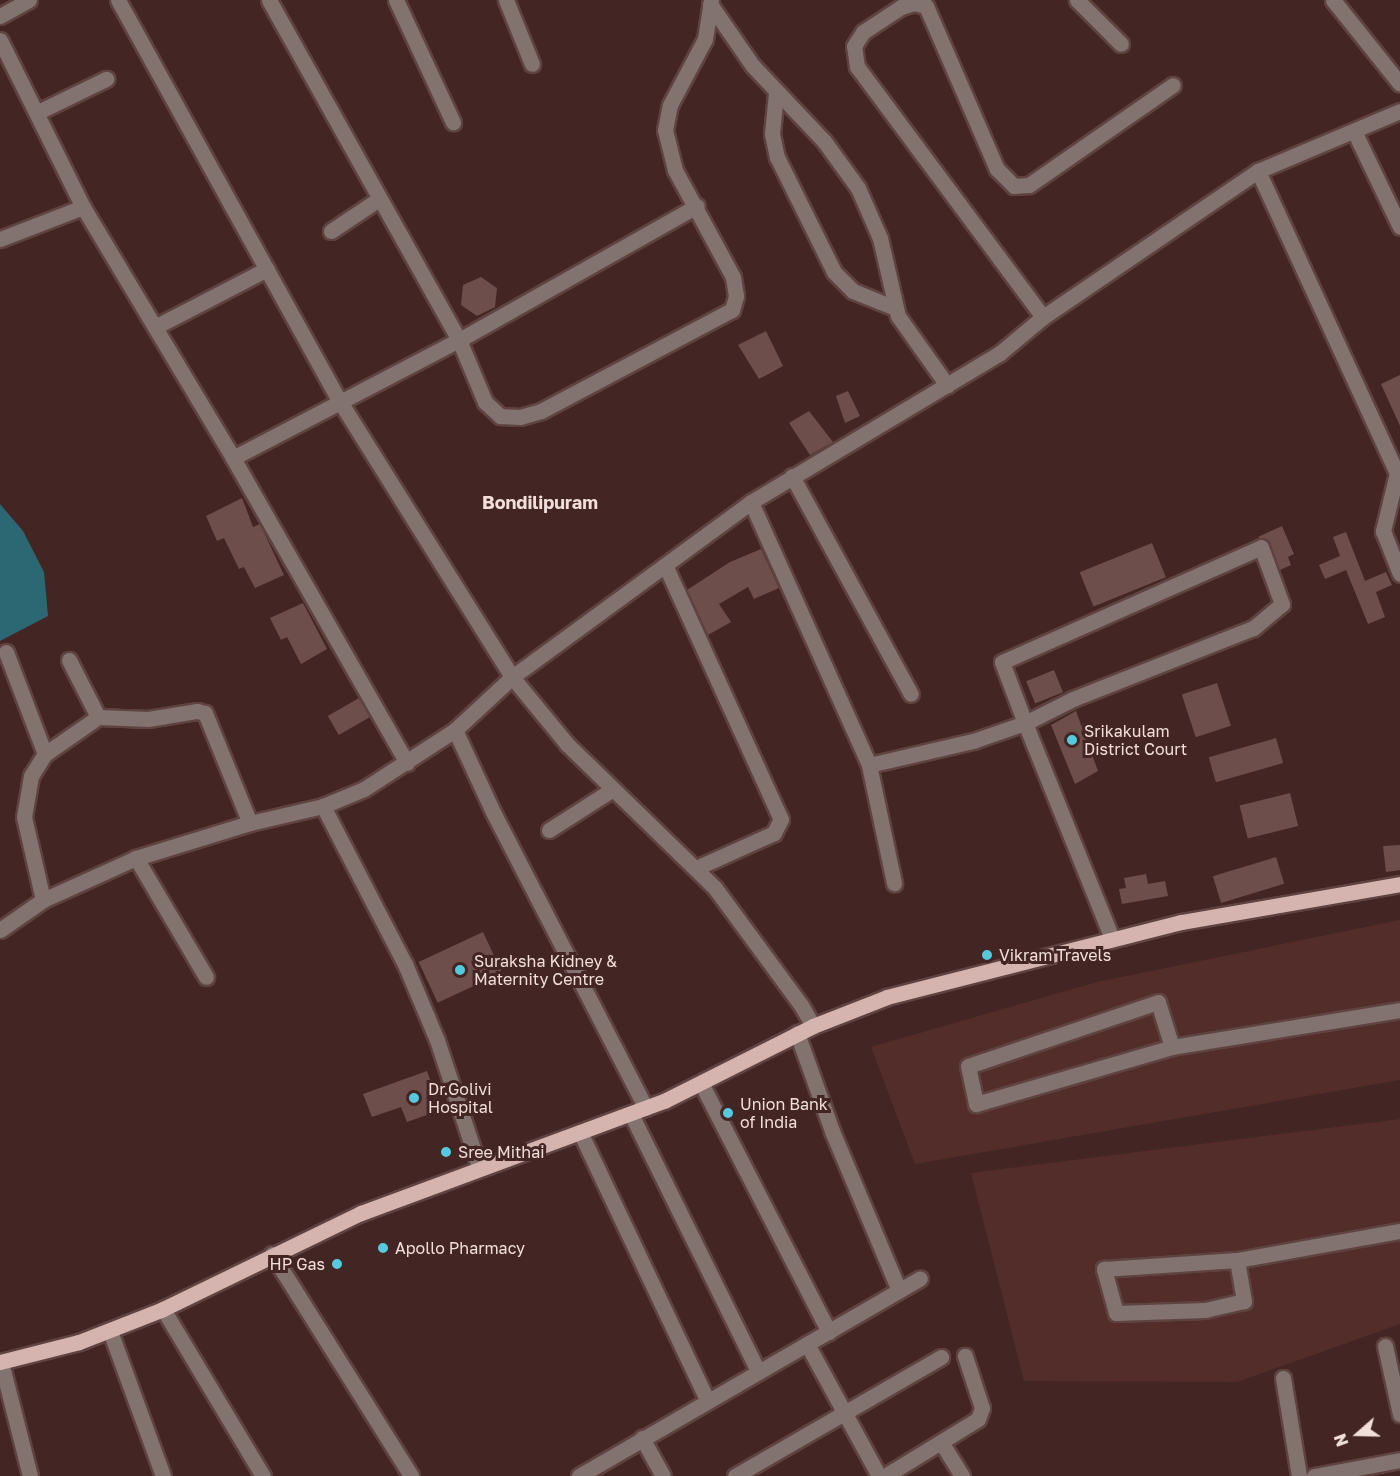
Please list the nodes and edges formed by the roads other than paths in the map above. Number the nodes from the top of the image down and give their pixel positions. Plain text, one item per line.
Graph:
1 (29, 0) edge
2 (118, 0) edge
3 (269, 0) edge
4 (396, 0) edge
5 (506, 0) edge
6 (1077, 0) edge
7 (1333, 0) edge
8 (711, 2) edge
9 (0, 16) edge
10 (0, 40) edge
11 (1121, 44) dead end
12 (531, 64) dead end
13 (106, 79) dead end
14 (1400, 84) edge
15 (1173, 85) dead end
16 (776, 93) junction
17 (1400, 111) edge
18 (38, 112) junction
19 (453, 122) dead end
20 (1354, 131) junction
21 (1258, 171) junction
22 (379, 199) junction
23 (697, 206) junction
24 (83, 207) junction
25 (1400, 227) edge
26 (331, 231) dead end
27 (0, 239) edge
28 (267, 269) junction
29 (895, 308) junction
30 (1043, 317) junction
31 (155, 327) junction
32 (459, 340) junction
33 (947, 385) junction
34 (339, 400) junction
35 (233, 458) junction
36 (792, 476) junction
37 (751, 502) junction
38 (666, 567) junction
39 (1400, 574) edge
40 (6, 652) dead end
41 (69, 660) dead end
42 (512, 677) junction
43 (911, 694) dead end
44 (98, 717) junction
45 (1025, 723) junction
46 (455, 730) junction
47 (45, 754) junction
48 (407, 763) junction
49 (869, 765) junction
50 (613, 789) junction
51 (322, 807) junction
52 (250, 823) junction
53 (549, 830) dead end
54 (136, 858) junction
55 (696, 868) junction
56 (894, 883) dead end
57 (1400, 884) edge
58 (43, 900) junction
59 (0, 930) edge
60 (1112, 938) junction
61 (206, 977) dead end
62 (1400, 1010) edge
63 (813, 1026) junction
64 (796, 1033) junction
65 (1172, 1047) junction
66 (701, 1083) junction
67 (646, 1108) junction
68 (631, 1114) junction
69 (580, 1132) junction
70 (479, 1167) junction
71 (1400, 1231) edge
72 (272, 1254) junction
73 (1237, 1260) junction
74 (920, 1278) dead end
75 (899, 1290) junction
76 (163, 1309) junction
77 (110, 1331) junction
78 (829, 1332) junction
79 (807, 1344) junction
80 (1386, 1346) dead end
81 (965, 1356) dead end
82 (941, 1357) dead end
83 (0, 1362) edge
84 (758, 1371) junction
85 (1283, 1378) dead end
86 (707, 1399) junction
87 (844, 1411) junction
88 (1400, 1414) edge
89 (642, 1438) junction
90 (941, 1442) junction
91 (1400, 1460) edge
92 (30, 1476) edge
93 (163, 1476) edge
94 (263, 1476) edge
95 (411, 1476) edge
96 (579, 1476) edge
97 (663, 1476) edge
98 (735, 1476) edge
99 (879, 1476) edge
100 (885, 1476) edge
101 (962, 1476) edge
102 (1299, 1476) edge
103 (1314, 1476) edge

1 - 9 street
2 - 28 street
3 - 22 street
4 - 19 street
5 - 12 street
6 - 11 street
7 - 14 street
8 - 16 street
8 - 23 street
10 - 18 street
13 - 18 street
15 - 30 street
16 - 29 street
16 - 29 street
17 - 20 street
18 - 24 street
20 - 21 street
20 - 25 street
21 - 30 street
21 - 39 street
22 - 26 street
22 - 32 street
23 - 32 street
23 - 32 street
24 - 27 street
24 - 31 street
28 - 31 street
28 - 34 street
29 - 33 street
30 - 33 street
31 - 35 street
32 - 34 street
33 - 36 street
34 - 35 street
34 - 42 street
35 - 48 street
36 - 37 street
36 - 43 street
37 - 38 street
37 - 49 street
38 - 42 street
38 - 55 street
40 - 47 street
41 - 44 street
42 - 46 street
42 - 50 street
44 - 47 street
44 - 52 street
45 - 45 street
45 - 49 street
45 - 60 street
46 - 48 street
46 - 67 street
47 - 58 street
48 - 51 street
49 - 56 street
50 - 53 street
50 - 55 street
51 - 52 street
51 - 70 street
52 - 54 street
54 - 58 street
54 - 61 street
55 - 63 street
57 - 60 main road
58 - 59 street
60 - 63 main road
62 - 65 street
63 - 64 main road
64 - 66 main road
64 - 75 street
65 - 65 street
66 - 67 main road
66 - 78 street
67 - 68 main road
68 - 69 main road
68 - 84 street
69 - 70 main road
69 - 86 street
70 - 72 main road
71 - 73 street
72 - 76 main road
72 - 95 street
73 - 73 street
74 - 75 street
75 - 78 street
76 - 77 main road
76 - 94 street
77 - 83 main road
77 - 93 street
78 - 79 street
79 - 84 street
79 - 87 street
80 - 88 street
81 - 90 street
82 - 87 street
83 - 92 street
84 - 86 street
85 - 102 street
86 - 89 street
87 - 98 street
87 - 99 street
89 - 96 street
89 - 97 street
90 - 100 street
90 - 101 street
91 - 103 street

